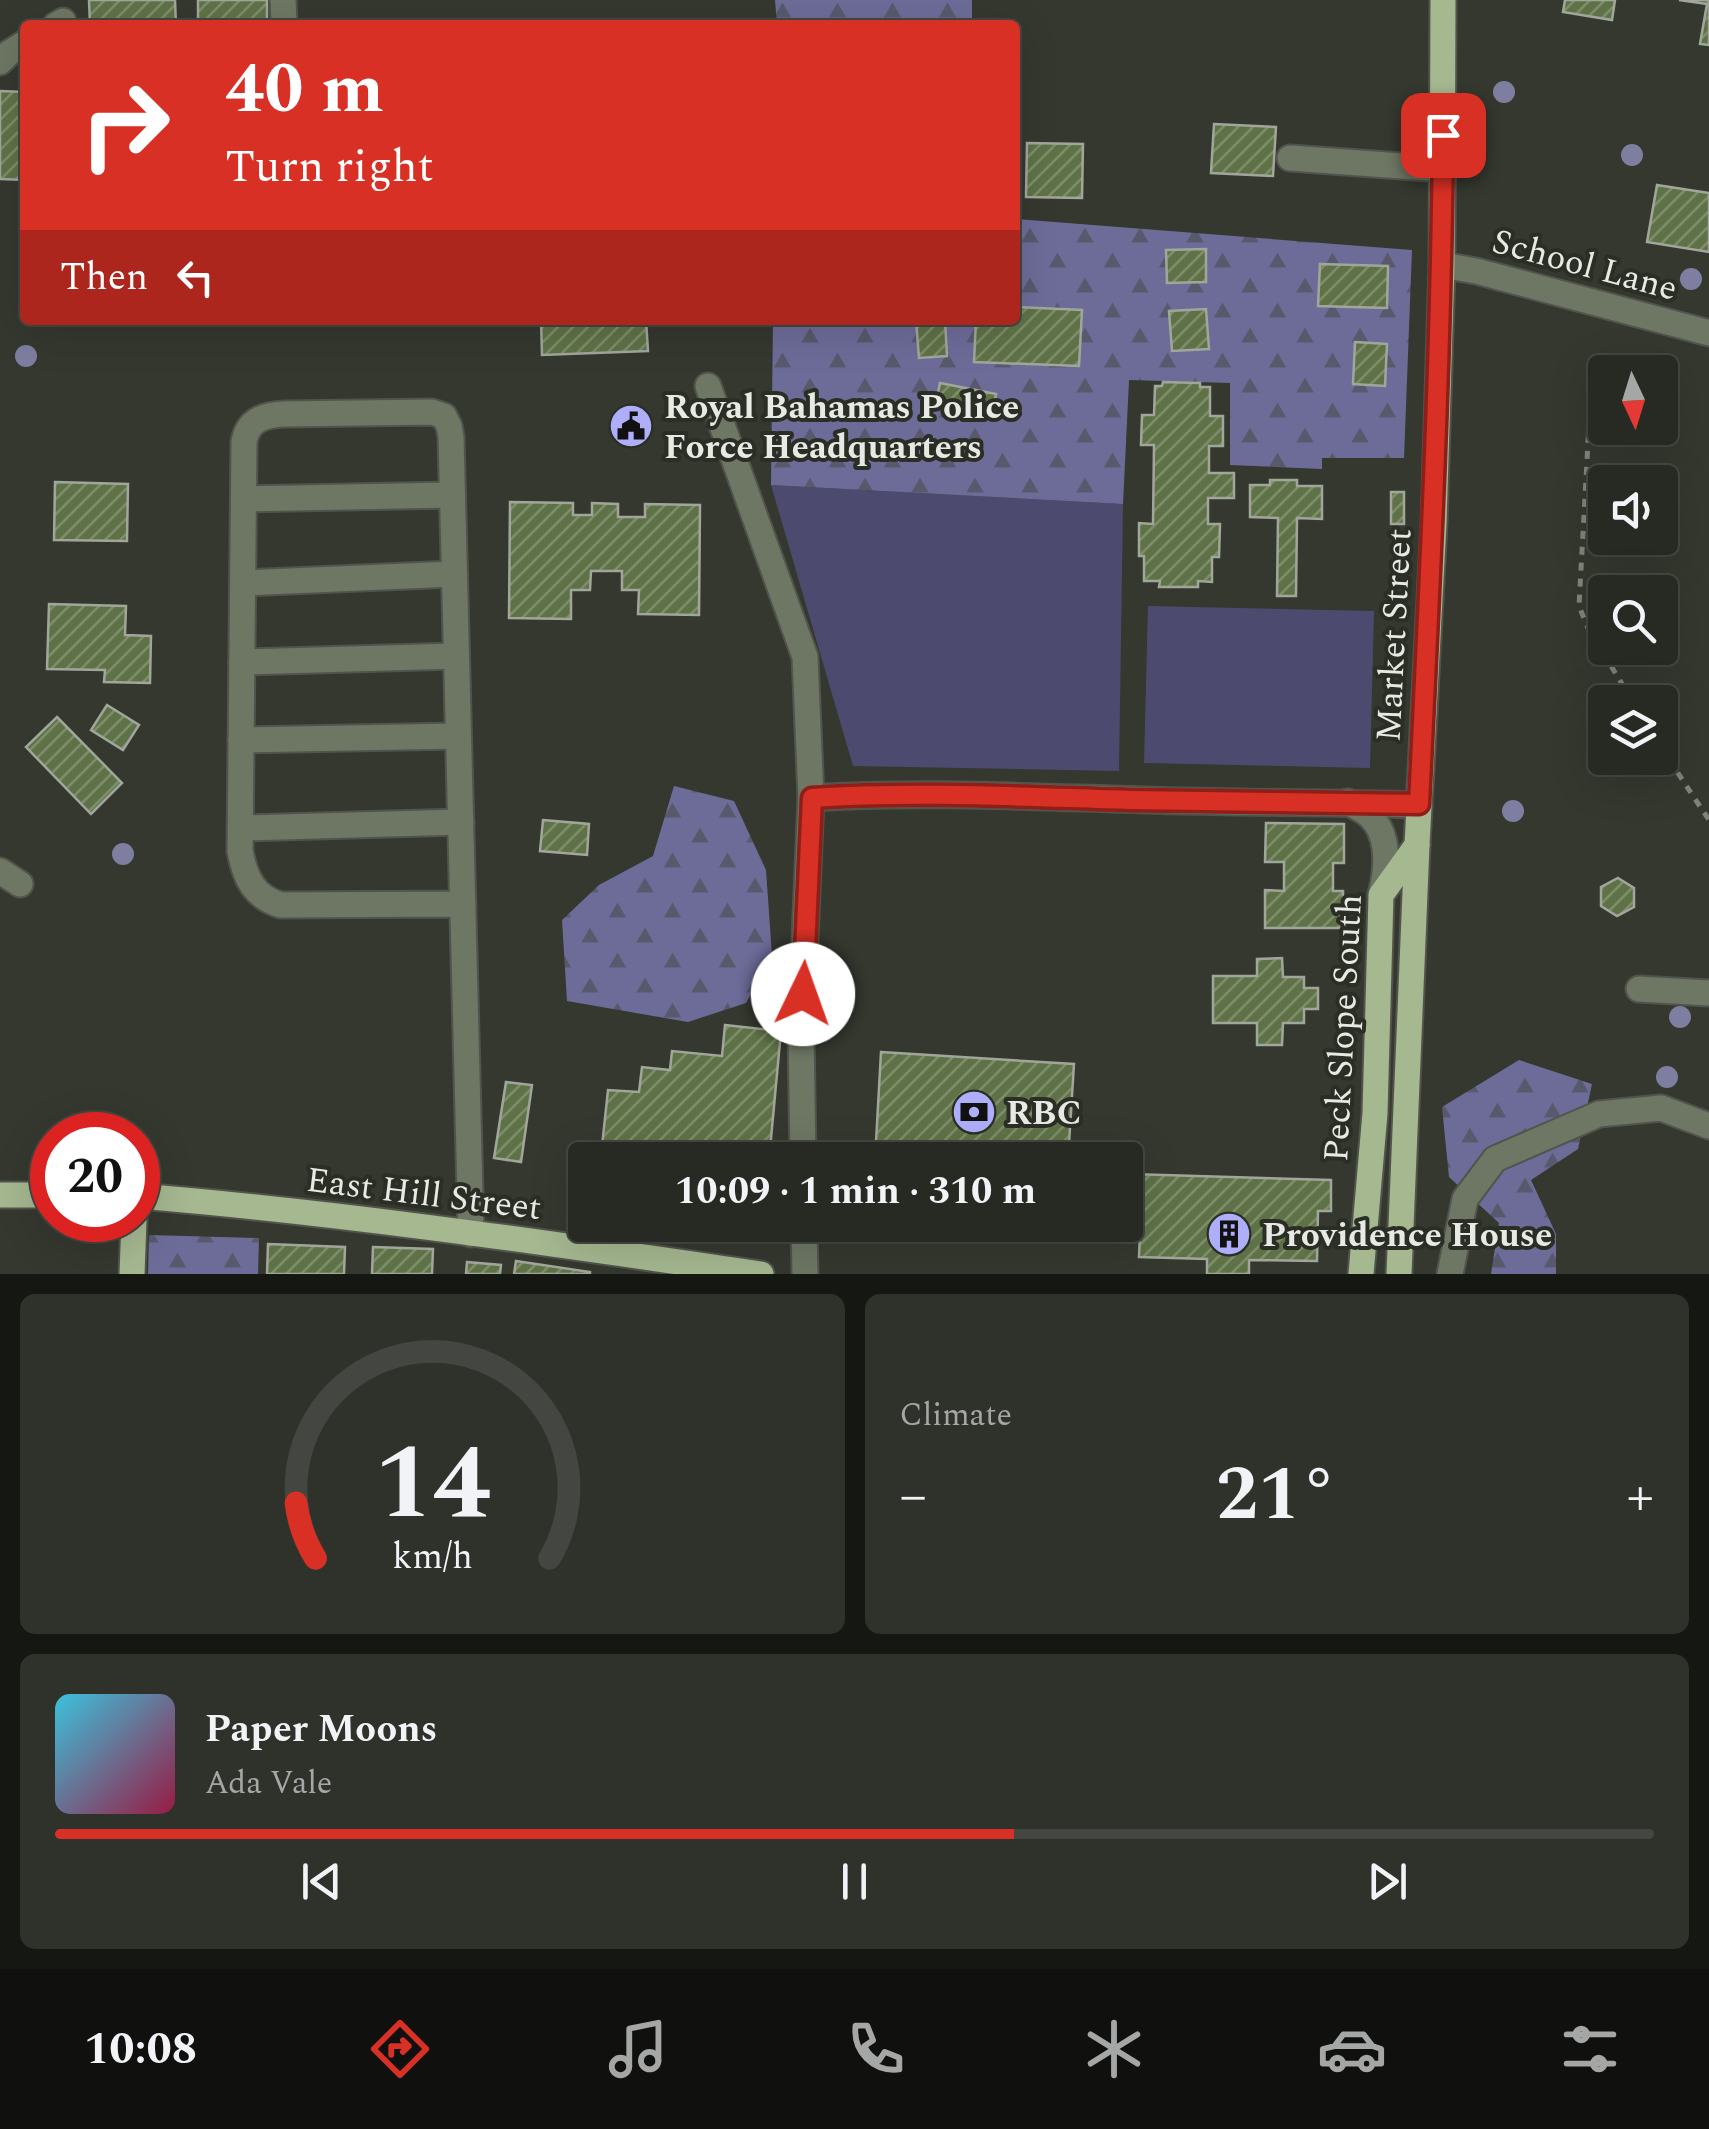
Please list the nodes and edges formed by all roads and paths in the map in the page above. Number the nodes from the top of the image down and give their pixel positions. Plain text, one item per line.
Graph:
1 (1444, 0) edge
2 (20, 46) edge
3 (0, 62) edge
4 (1290, 158) dead end
5 (1442, 169) junction
6 (1442, 266) junction
7 (1709, 333) edge
8 (708, 386) dead end
9 (1588, 438) edge
10 (452, 494) junction
11 (244, 499) junction
12 (454, 574) junction
13 (243, 582) junction
14 (456, 656) junction
15 (242, 662) junction
16 (1623, 685) edge
17 (458, 736) junction
18 (242, 740) junction
19 (1678, 773) edge
20 (812, 798) junction
21 (1347, 802) junction
22 (1419, 804) junction
23 (1709, 820) edge
24 (460, 822) junction
25 (240, 828) junction
26 (1417, 844) junction
27 (1381, 895) junction
28 (462, 904) junction
29 (1639, 989) dead end
30 (1709, 993) edge
31 (1709, 1126) edge
32 (803, 1142) edge
33 (0, 1195) edge
34 (30, 1195) edge
35 (160, 1198) edge
36 (471, 1234) junction
37 (133, 1242) edge
38 (804, 1242) edge
39 (132, 1274) edge
40 (761, 1274) edge
41 (805, 1274) edge
42 (1361, 1274) edge
43 (1399, 1274) edge
44 (1450, 1274) edge

1 - 5 main road, Market Street
2 - 3 street
4 - 5 street
5 - 6 main road, Market Street
6 - 7 street, School Lane
6 - 22 main road, Market Street
8 - 20 street
9 - 16 path
10 - 11 street
10 - 11 street
10 - 12 street
11 - 13 street
12 - 13 street
12 - 14 street
13 - 15 street
14 - 15 street
14 - 17 street
15 - 18 street
17 - 18 street
17 - 24 street
18 - 25 street
19 - 23 path
20 - 21 street
20 - 32 street
21 - 22 street
21 - 27 street, Peck Slope South
22 - 26 main road, Market Street
24 - 25 street
24 - 28 street
25 - 28 street
26 - 27 main road
26 - 43 main road, Market Street
27 - 42 main road, Peck Slope South
28 - 36 street
29 - 30 street
31 - 44 street
33 - 34 main road
35 - 36 main road, East Hill Street
36 - 40 main road, East Hill Street
37 - 39 main road
38 - 41 street

